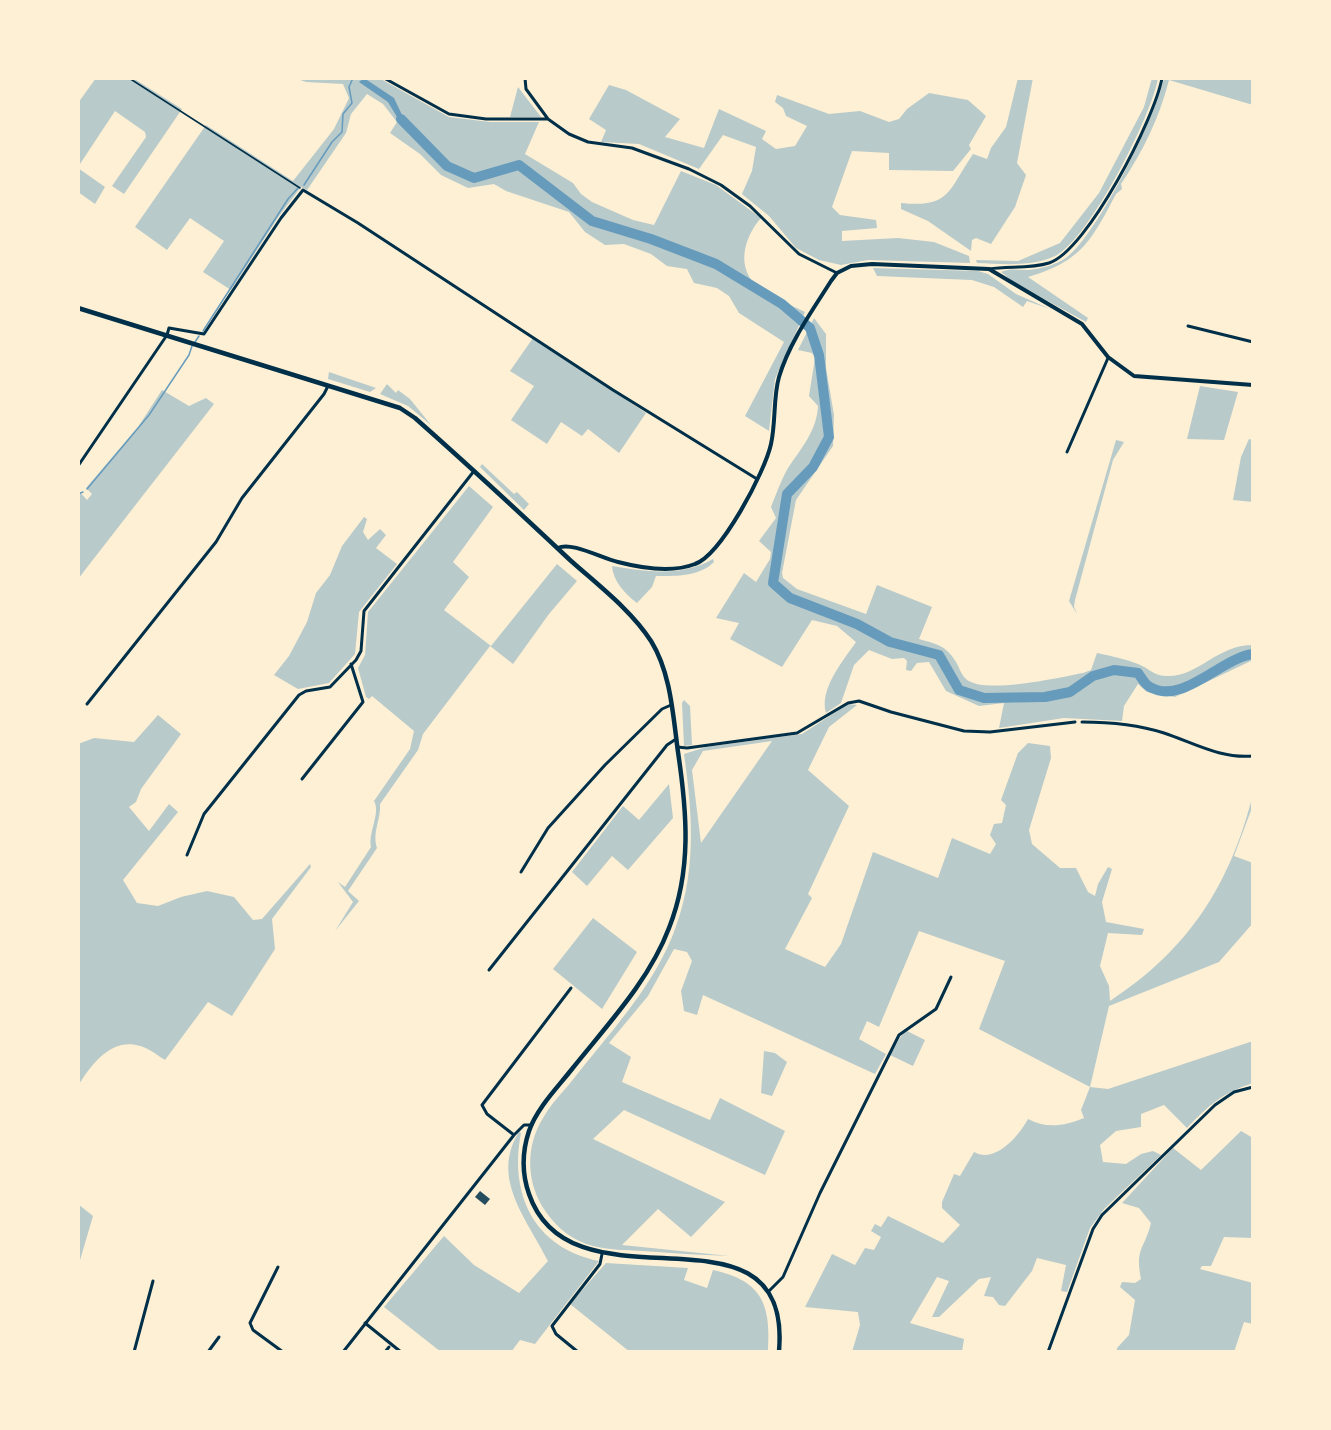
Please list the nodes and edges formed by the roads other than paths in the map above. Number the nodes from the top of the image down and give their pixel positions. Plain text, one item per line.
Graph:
1 (384, 78) edge
2 (525, 78) edge
3 (1162, 78) edge
4 (548, 119) junction
5 (989, 269) junction
6 (837, 273) junction
7 (78, 308) edge
8 (1188, 326) dead end
9 (167, 335) junction
10 (1253, 342) edge
11 (1108, 357) junction
12 (328, 384) junction
13 (1253, 385) edge
14 (1067, 452) dead end
15 (78, 466) edge
16 (474, 471) junction
17 (757, 479) junction
18 (558, 548) junction
19 (351, 664) junction
20 (87, 704) dead end
21 (671, 705) junction
22 (1075, 722) dead end
23 (1082, 722) dead end
24 (676, 739) junction
25 (677, 747) junction
26 (1253, 756) edge
27 (303, 779) dead end
28 (187, 855) dead end
29 (521, 872) dead end
30 (489, 970) dead end
31 (951, 977) dead end
32 (571, 988) dead end
33 (1253, 1087) edge
34 (532, 1125) junction
35 (514, 1135) junction
36 (602, 1254) junction
37 (278, 1267) dead end
38 (153, 1281) dead end
39 (768, 1292) junction
40 (365, 1322) junction
41 (219, 1336) dead end
42 (389, 1347) dead end
43 (135, 1352) edge
44 (208, 1352) edge
45 (283, 1352) edge
46 (343, 1352) edge
47 (385, 1352) edge
48 (401, 1352) edge
49 (578, 1352) edge
50 (779, 1352) edge
51 (1048, 1352) edge

1 - 4 street
2 - 4 street
3 - 5 street
4 - 6 street
5 - 6 street
5 - 11 street
6 - 17 street
7 - 9 main road
8 - 10 street
9 - 12 main road
9 - 15 street
9 - 17 street
11 - 13 street
11 - 14 street
12 - 16 main road
12 - 20 street
16 - 18 main road
16 - 19 street
17 - 18 street
18 - 21 main road
19 - 27 street
19 - 28 street
21 - 24 main road
21 - 29 street
22 - 25 street
23 - 26 street
24 - 25 main road
24 - 30 street
25 - 34 main road
31 - 39 street
32 - 35 street
33 - 51 street
34 - 35 street
34 - 36 main road
35 - 40 street
36 - 39 main road
36 - 49 street
37 - 45 street
38 - 43 street
39 - 50 main road
40 - 46 street
40 - 48 street
41 - 44 street
42 - 47 street

